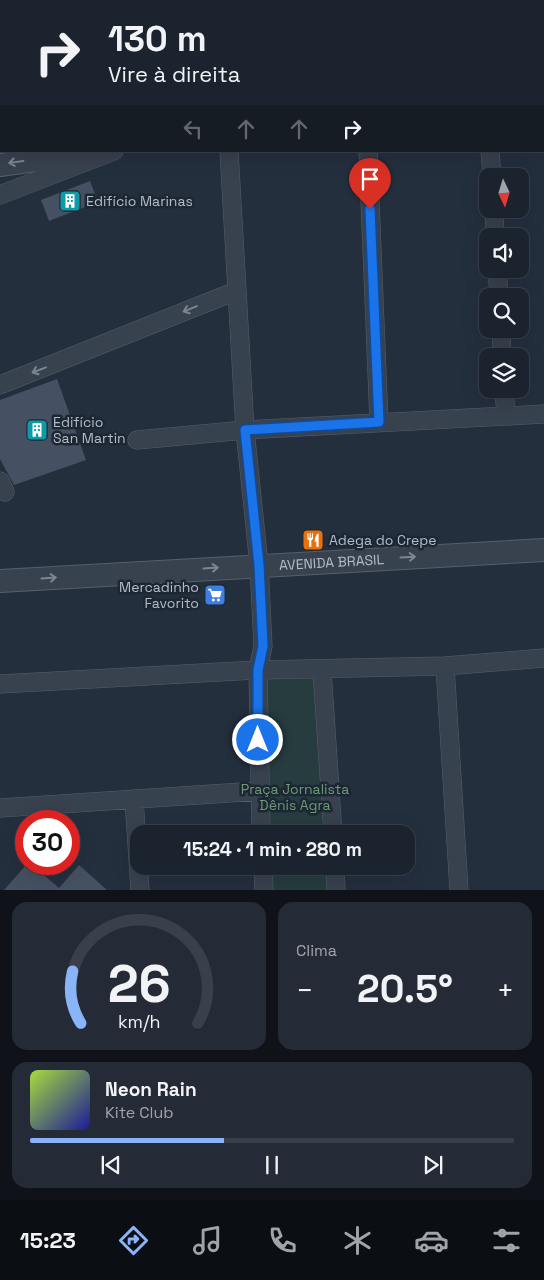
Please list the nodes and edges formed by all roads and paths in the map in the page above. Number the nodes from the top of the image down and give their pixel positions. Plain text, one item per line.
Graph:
1 (92, 152) edge
2 (111, 152) edge
3 (229, 152) edge
4 (368, 152) edge
5 (490, 152) edge
6 (0, 165) edge
7 (491, 168) edge
8 (0, 195) edge
9 (236, 291) junction
10 (0, 385) edge
11 (505, 398) edge
12 (544, 414) edge
13 (506, 416) junction
14 (379, 422) junction
15 (245, 430) junction
16 (137, 440) dead end
17 (544, 550) edge
18 (259, 565) junction
19 (0, 581) edge
20 (544, 658) edge
21 (445, 666) junction
22 (258, 670) junction
23 (322, 670) junction
24 (0, 684) edge
25 (258, 791) junction
26 (134, 799) junction
27 (0, 808) edge
28 (260, 825) edge
29 (332, 825) edge
30 (263, 875) edge
31 (335, 875) edge
32 (140, 890) edge
33 (264, 890) edge
34 (336, 890) edge
35 (459, 890) edge

1 -> 6 street
2 - 8 street
3 - 9 street
4 - 14 street
5 - 7 street
9 -> 10 street
9 - 15 street
11 - 13 street
12 - 13 street
13 - 14 street
14 - 15 street
15 - 16 street
15 - 18 street
18 -> 17 street, AVENIDA BRASIL
19 -> 18 street, AVENIDA BRASIL
18 - 22 street
20 - 21 street
21 - 23 street
21 - 35 street
22 - 23 street
22 - 24 street
22 - 25 street
23 - 29 street
25 - 26 street
25 - 28 street
26 - 27 street
26 - 32 street
30 - 33 street
31 - 34 street

